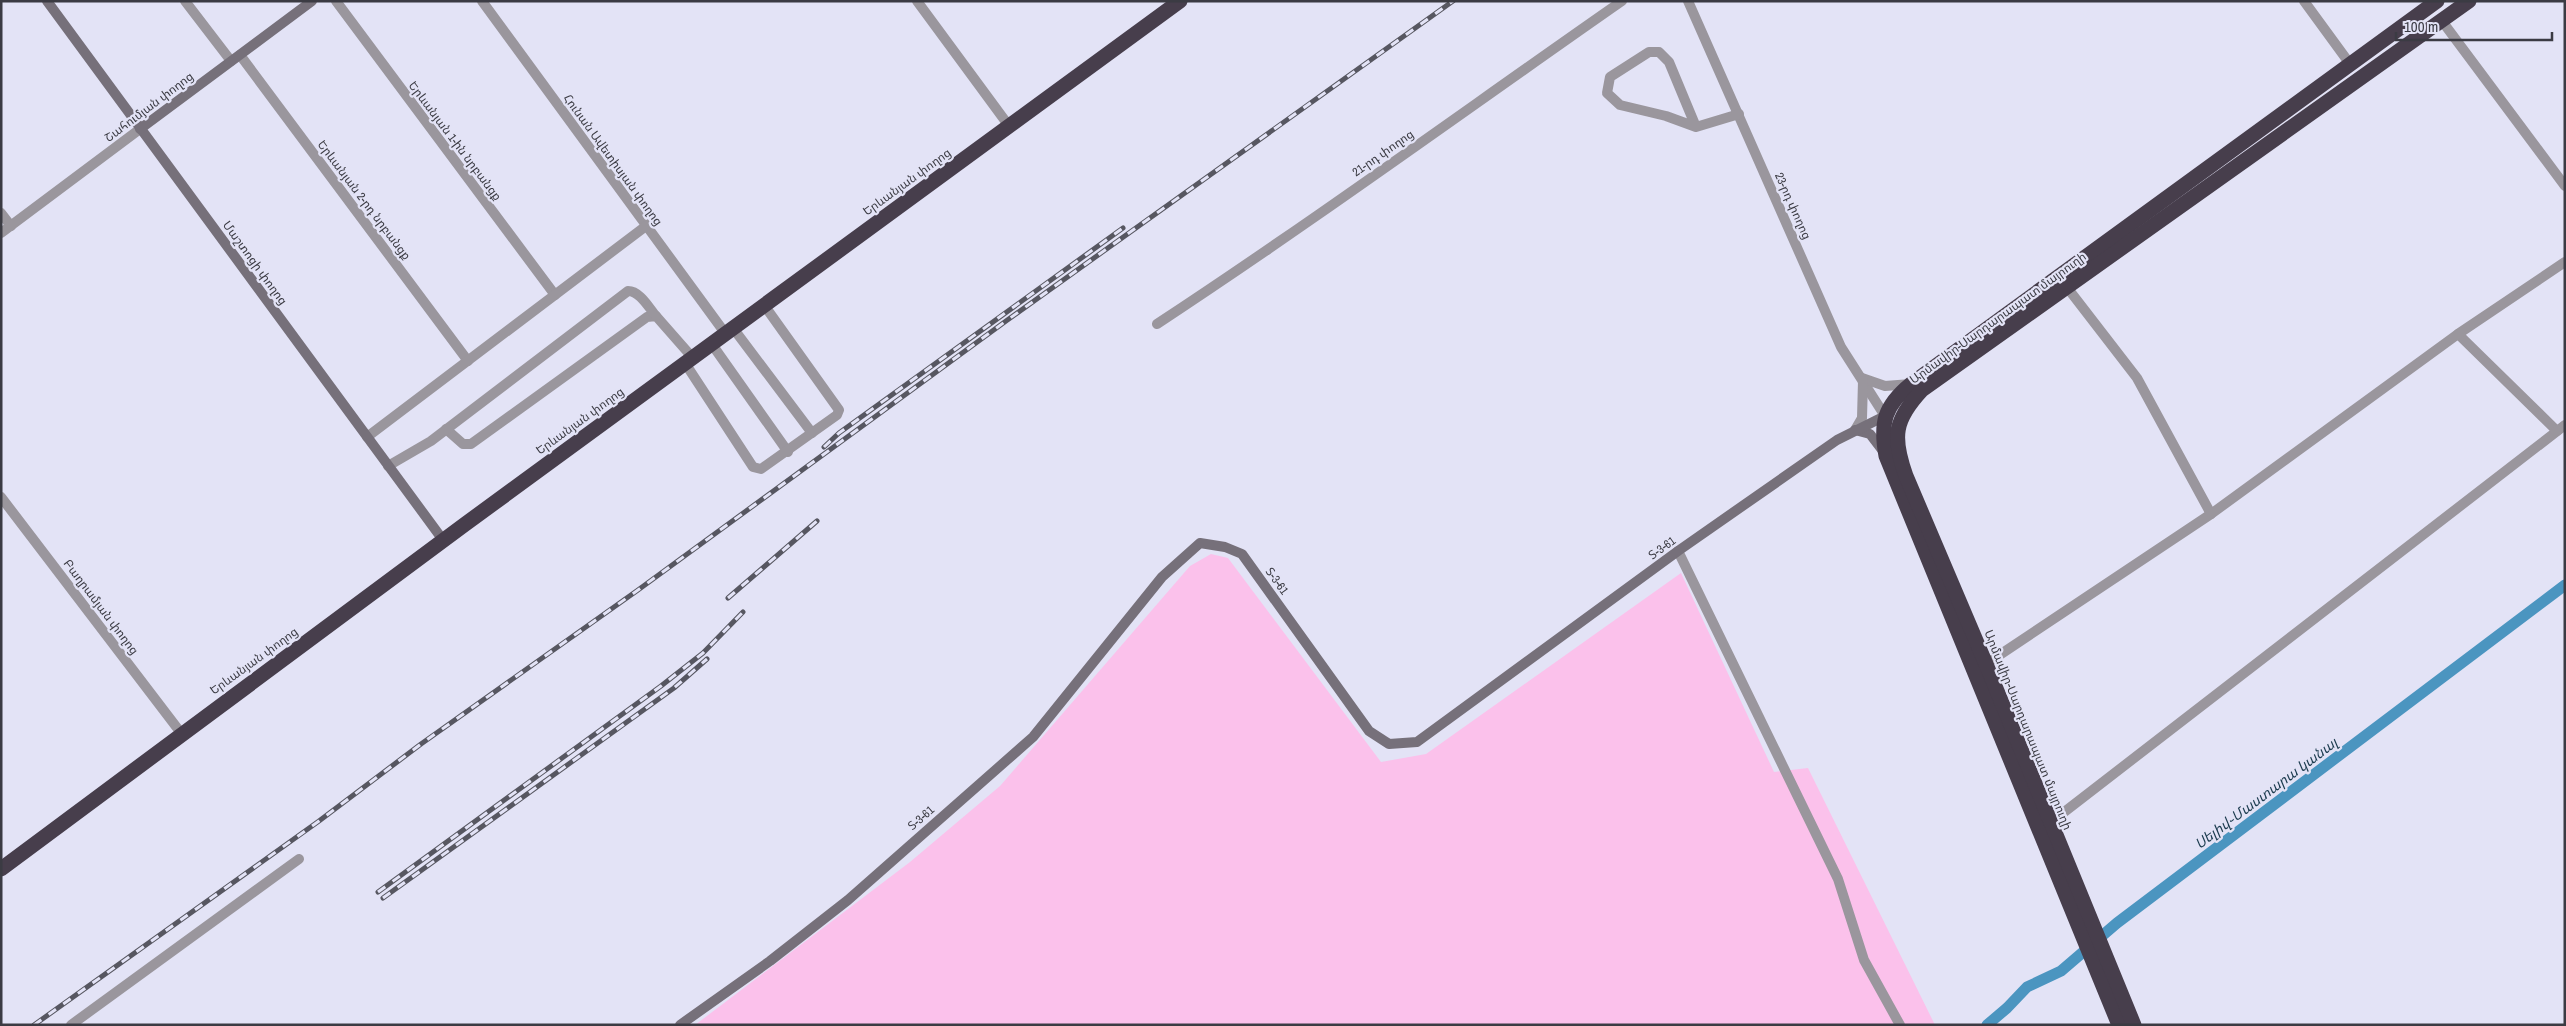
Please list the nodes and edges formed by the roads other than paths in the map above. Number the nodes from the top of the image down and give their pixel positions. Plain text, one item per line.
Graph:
1 (47, 1) edge
2 (185, 1) edge
3 (336, 1) edge
4 (482, 1) edge
5 (917, 1) edge
6 (1180, 1) edge
7 (1622, 1) edge
8 (1688, 1) edge
9 (2304, 1) edge
10 (2469, 1) edge
11 (2433, 2) edge
12 (306, 3) edge
13 (2442, 21) junction
14 (236, 58) junction
15 (2350, 64) junction
16 (1739, 114) junction
17 (1008, 126) junction
18 (1696, 127) junction
19 (140, 130) junction
20 (2565, 186) edge
21 (2183, 195) junction
22 (1, 213) edge
23 (11, 226) junction
24 (646, 226) junction
25 (1, 233) edge
26 (2565, 262) edge
27 (2066, 286) junction
28 (555, 295) junction
29 (764, 305) junction
30 (656, 316) junction
31 (1157, 324) dead end
32 (729, 331) junction
33 (2458, 334) junction
34 (711, 343) junction
35 (689, 360) junction
36 (468, 361) junction
37 (1862, 378) junction
38 (1911, 384) junction
39 (1892, 418) junction
40 (2561, 428) edge
41 (446, 429) junction
42 (1856, 430) junction
43 (812, 433) junction
44 (366, 437) junction
45 (788, 452) junction
46 (1886, 456) junction
47 (388, 466) junction
48 (1, 497) edge
49 (2211, 514) junction
50 (443, 540) junction
51 (1678, 551) junction
52 (1986, 664) junction
53 (181, 733) junction
54 (2050, 823) junction
55 (300, 860) dead end
56 (1, 869) edge
57 (2084, 922) junction
58 (2100, 960) junction
59 (71, 1025) edge
60 (680, 1025) edge
61 (1900, 1025) edge
62 (2119, 1025) edge
63 (2134, 1025) edge

1 - 19 street, Մաշտոցի փողոց
2 - 14 street, Երևանյան 2-րդ նրբանցք
3 - 28 street, Երևանյան 1-ին նրբանցք
4 - 24 street, Հունան Ավետիսյան փողոց
5 - 17 street
6 - 17 highway, Երևանյան փողոց
7 - 31 street, 21-րդ փողոց
8 - 16 street, 23-րդ փողոց
9 - 15 street
10 - 13 highway, Արմավիր-Սարդարապատ մայրուղի
11 - 15 highway, Արմավիր-Սարդարապատ մայրուղի
12 - 14 street, Շահումյան փողոց
13 - 20 street
13 - 21 highway, Արմավիր-Սարդարապատ մայրուղի
14 - 19 street, Շահումյան փողոց
14 - 36 street, Երևանյան 2-րդ նրբանցք
15 - 21 highway, Արմավիր-Սարդարապատ մայրուղի
16 - 18 street
16 - 37 street, 23-րդ փողոց
17 - 29 highway, Երևանյան փողոց
18 - 18 street
19 - 23 street, Շահումյան փողոց
19 - 44 street, Մաշտոցի փողոց
21 - 27 highway, Արմավիր-Սարդարապատ մայրուղի
21 - 38 highway, Արմավիր-Սարդարապատ մայրուղի
22 - 23 street
23 - 25 street, Շահումյան փողոց
24 - 28 street
24 - 32 street, Հունան Ավետիսյան փողոց
26 - 33 street
27 - 39 highway, Արմավիր-Սարդարապատ մայրուղի
27 - 49 street
28 - 36 street
29 - 32 highway, Երևանյան փողոց
29 - 43 street
30 - 35 street
30 - 41 street
30 - 41 street
32 - 34 highway, Երևանյան փողոց
32 - 43 street, Հունան Ավետիսյան փողոց
33 - 40 street
33 - 49 street
34 - 35 highway, Երևանյան փողոց
34 - 45 street
35 - 45 street
35 - 50 highway, Երևանյան փողոց
36 - 44 street
37 - 38 street
37 - 39 street, 23-րդ փողոց
37 - 42 street
38 - 39 highway, Արմավիր-Սարդարապատ մայրուղի
39 - 42 street, Տ-3-61 / Տ-3-61
39 - 46 highway, Արմավիր-Սարդարապատ մայրուղի
39 - 52 highway, Արմավիր-Սարդարապատ մայրուղի
40 - 54 street
41 - 47 street
42 - 46 street
42 - 51 street, Տ-3-61 / Տ-3-61
43 - 45 street
44 - 47 street, Մաշտոցի փողոց
46 - 57 highway, Արմավիր-Սարդարապատ մայրուղի
47 - 50 street, Մաշտոցի փողոց
48 - 53 street, Բաղրամյան փողոց
49 - 52 street
50 - 53 highway, Երևանյան փողոց
51 - 60 street, Տ-3-61 / Տ-3-61
51 - 61 street
52 - 54 highway, Արմավիր-Սարդարապատ մայրուղի
53 - 56 highway, Երևանյան փողոց
54 - 57 highway, Արմավիր-Սարդարապատ մայրուղի
55 - 59 street
57 - 58 highway, Արմավիր-Սարդարապատ մայրուղի
58 - 62 highway
58 - 63 highway

